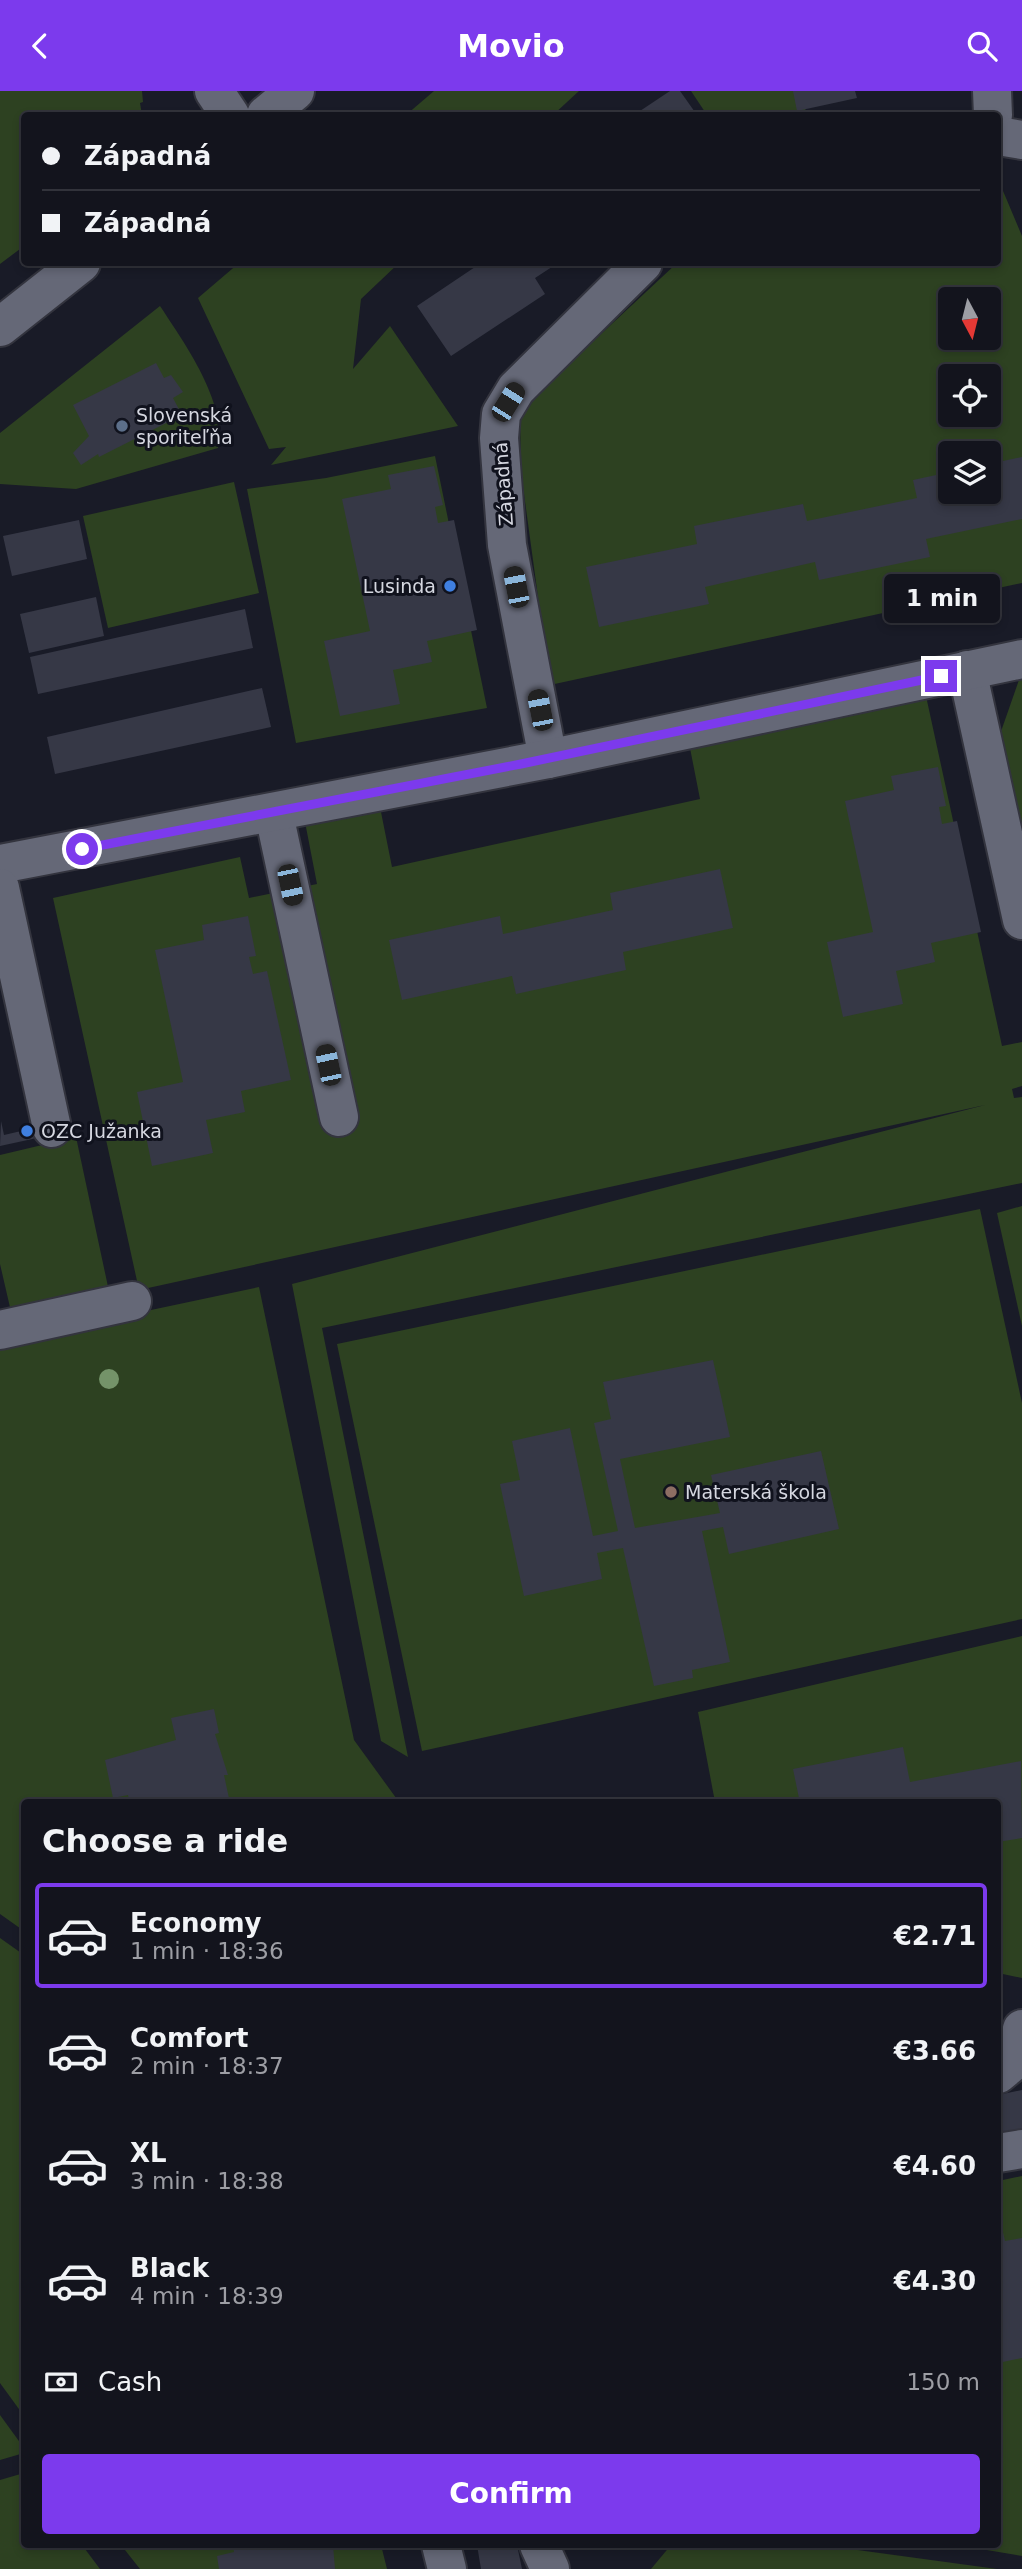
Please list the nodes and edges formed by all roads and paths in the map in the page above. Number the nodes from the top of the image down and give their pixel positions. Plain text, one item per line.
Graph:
1 (214, 91) edge
2 (295, 91) edge
3 (992, 91) edge
4 (228, 112) edge
5 (270, 112) edge
6 (993, 112) edge
7 (1001, 136) edge
8 (1022, 140) edge
9 (77, 266) edge
10 (640, 266) edge
11 (0, 327) edge
12 (1022, 659) edge
13 (967, 670) junction
14 (548, 759) junction
15 (274, 814) junction
16 (0, 865) edge
17 (0, 888) edge
18 (1022, 920) edge
19 (339, 1117) dead end
20 (52, 1128) dead end
21 (132, 1301) dead end
22 (0, 1330) edge
23 (1001, 2010) edge
24 (1022, 2016) edge
25 (1022, 2029) edge
26 (1001, 2072) edge
27 (1022, 2149) edge
28 (1001, 2152) edge
29 (442, 2548) edge
30 (540, 2548) edge
31 (447, 2569) edge
32 (550, 2569) edge

1 - 4 street
2 - 5 street
3 - 6 street
7 - 8 street
9 - 11 street
10 - 14 street, Západná
12 - 13 street
13 - 14 street
13 - 18 street
14 - 15 street
15 - 16 street
15 - 19 street
17 - 20 street
21 - 22 street
23 - 24 street
25 - 26 street
27 - 28 street
29 - 31 street
30 - 32 street

